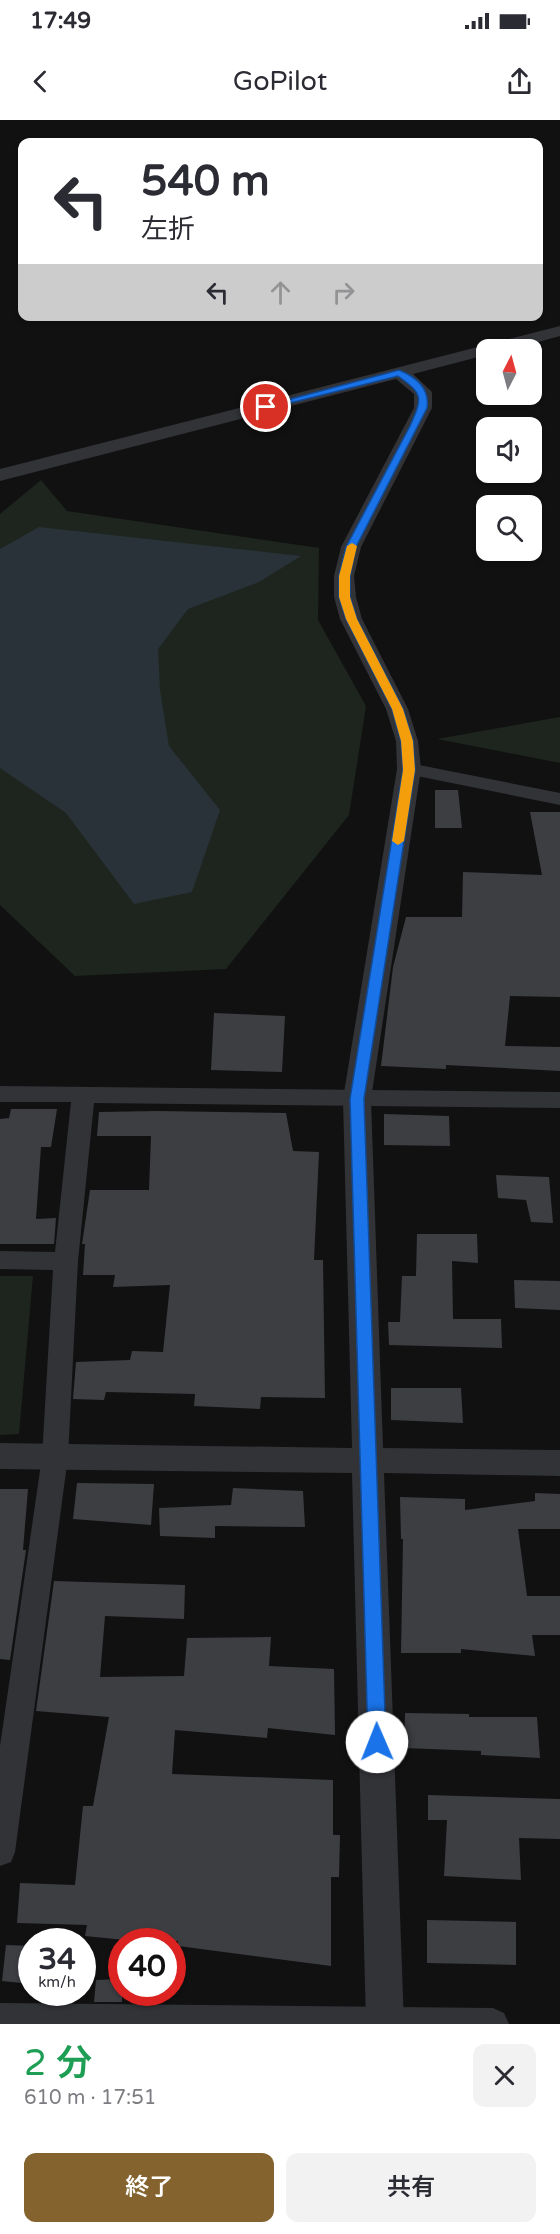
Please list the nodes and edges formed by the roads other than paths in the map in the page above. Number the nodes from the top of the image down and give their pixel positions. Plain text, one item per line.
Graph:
1 (560, 331) edge
2 (529, 339) edge
3 (476, 353) edge
4 (399, 372) junction
5 (0, 475) edge
6 (409, 770) junction
7 (560, 799) edge
8 (0, 1094) edge
9 (83, 1095) junction
10 (357, 1099) junction
11 (560, 1100) edge
12 (0, 1260) edge
13 (66, 1261) junction
14 (0, 1456) edge
15 (55, 1457) junction
16 (369, 1460) junction
17 (560, 1463) edge
18 (10, 1712) edge
19 (0, 1852) edge
20 (0, 2019) edge
21 (385, 2024) edge
22 (493, 2024) edge

1 - 2 street
3 - 4 street
4 - 5 street
4 - 6 street
6 - 7 street
6 - 10 street
8 - 9 street
9 - 10 street
9 - 13 street
10 - 11 street
10 - 16 street
12 - 13 street
13 - 15 street
14 - 15 street
15 - 16 street
15 - 18 street
16 - 17 street
16 - 21 street
18 - 19 street
20 - 21 street
21 - 22 street

